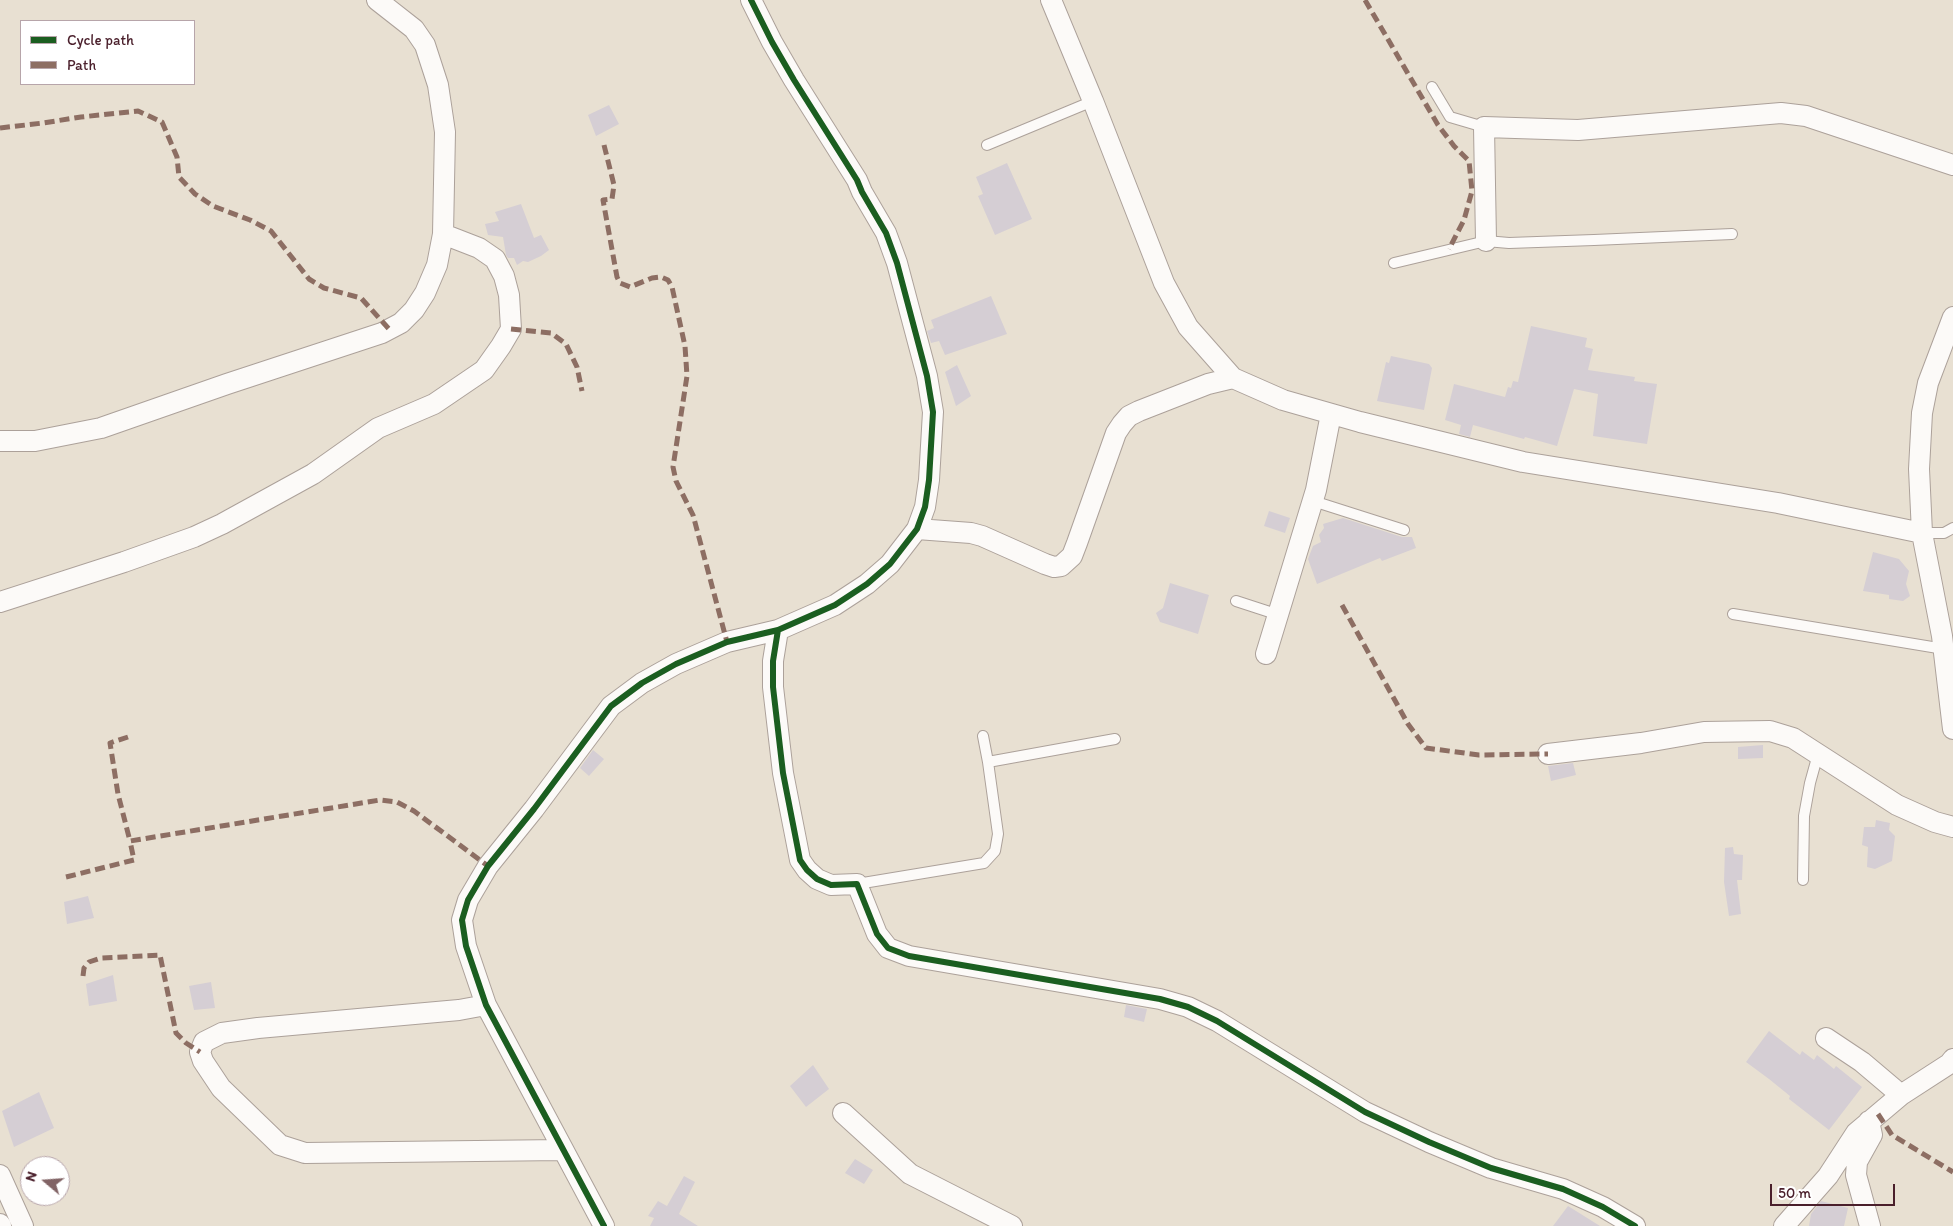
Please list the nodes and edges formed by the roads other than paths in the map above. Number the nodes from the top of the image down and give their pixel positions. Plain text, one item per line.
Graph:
1 (377, 0) edge
2 (751, 0) edge
3 (1051, 0) edge
4 (1432, 88) dead end
5 (1093, 101) junction
6 (1484, 127) junction
7 (987, 145) dead end
8 (1953, 165) edge
9 (443, 234) junction
10 (1732, 234) dead end
11 (1486, 241) junction
12 (1394, 263) dead end
13 (1953, 317) edge
14 (1233, 378) junction
15 (1331, 414) junction
16 (0, 441) edge
17 (1313, 501) junction
18 (1953, 528) edge
19 (918, 529) junction
20 (1404, 530) dead end
21 (1922, 533) junction
22 (1236, 601) dead end
23 (0, 602) edge
24 (1733, 614) dead end
25 (1278, 615) junction
26 (778, 630) junction
27 (1944, 649) junction
28 (1266, 654) dead end
29 (1953, 729) edge
30 (983, 736) dead end
31 (1115, 739) dead end
32 (1548, 754) dead end
33 (1818, 754) junction
34 (988, 762) junction
35 (1953, 827) edge
36 (1803, 880) dead end
37 (857, 884) junction
38 (486, 1005) junction
39 (1826, 1038) dead end
40 (1953, 1059) edge
41 (1901, 1095) junction
42 (843, 1113) dead end
43 (1869, 1122) junction
44 (562, 1150) junction
45 (0, 1175) edge
46 (23, 1226) edge
47 (604, 1226) edge
48 (1012, 1226) edge
49 (1635, 1226) edge
50 (1784, 1226) edge
51 (1870, 1226) edge

1 - 9 street
2 - 19 street
3 - 5 street
4 - 6 lane
5 - 7 lane
5 - 14 street
6 - 8 street
6 - 11 street
9 - 16 street
9 - 23 street
10 - 11 lane
11 - 12 lane
13 - 21 street
14 - 15 street
14 - 19 street
15 - 17 street
15 - 21 street
17 - 20 lane
17 - 25 street
18 - 21 lane
19 - 26 street
21 - 27 street
22 - 25 lane
24 - 27 lane
25 - 28 street
26 - 37 street
26 - 38 street
27 - 29 street
30 - 34 lane
31 - 34 lane
32 - 33 street
33 - 35 street
33 - 36 lane
34 - 37 lane
37 - 49 street
38 - 44 street
38 - 44 street
39 - 41 street
40 - 41 street
41 - 43 street
42 - 48 street
43 - 50 street
43 - 51 street
44 - 47 street
45 - 46 street

